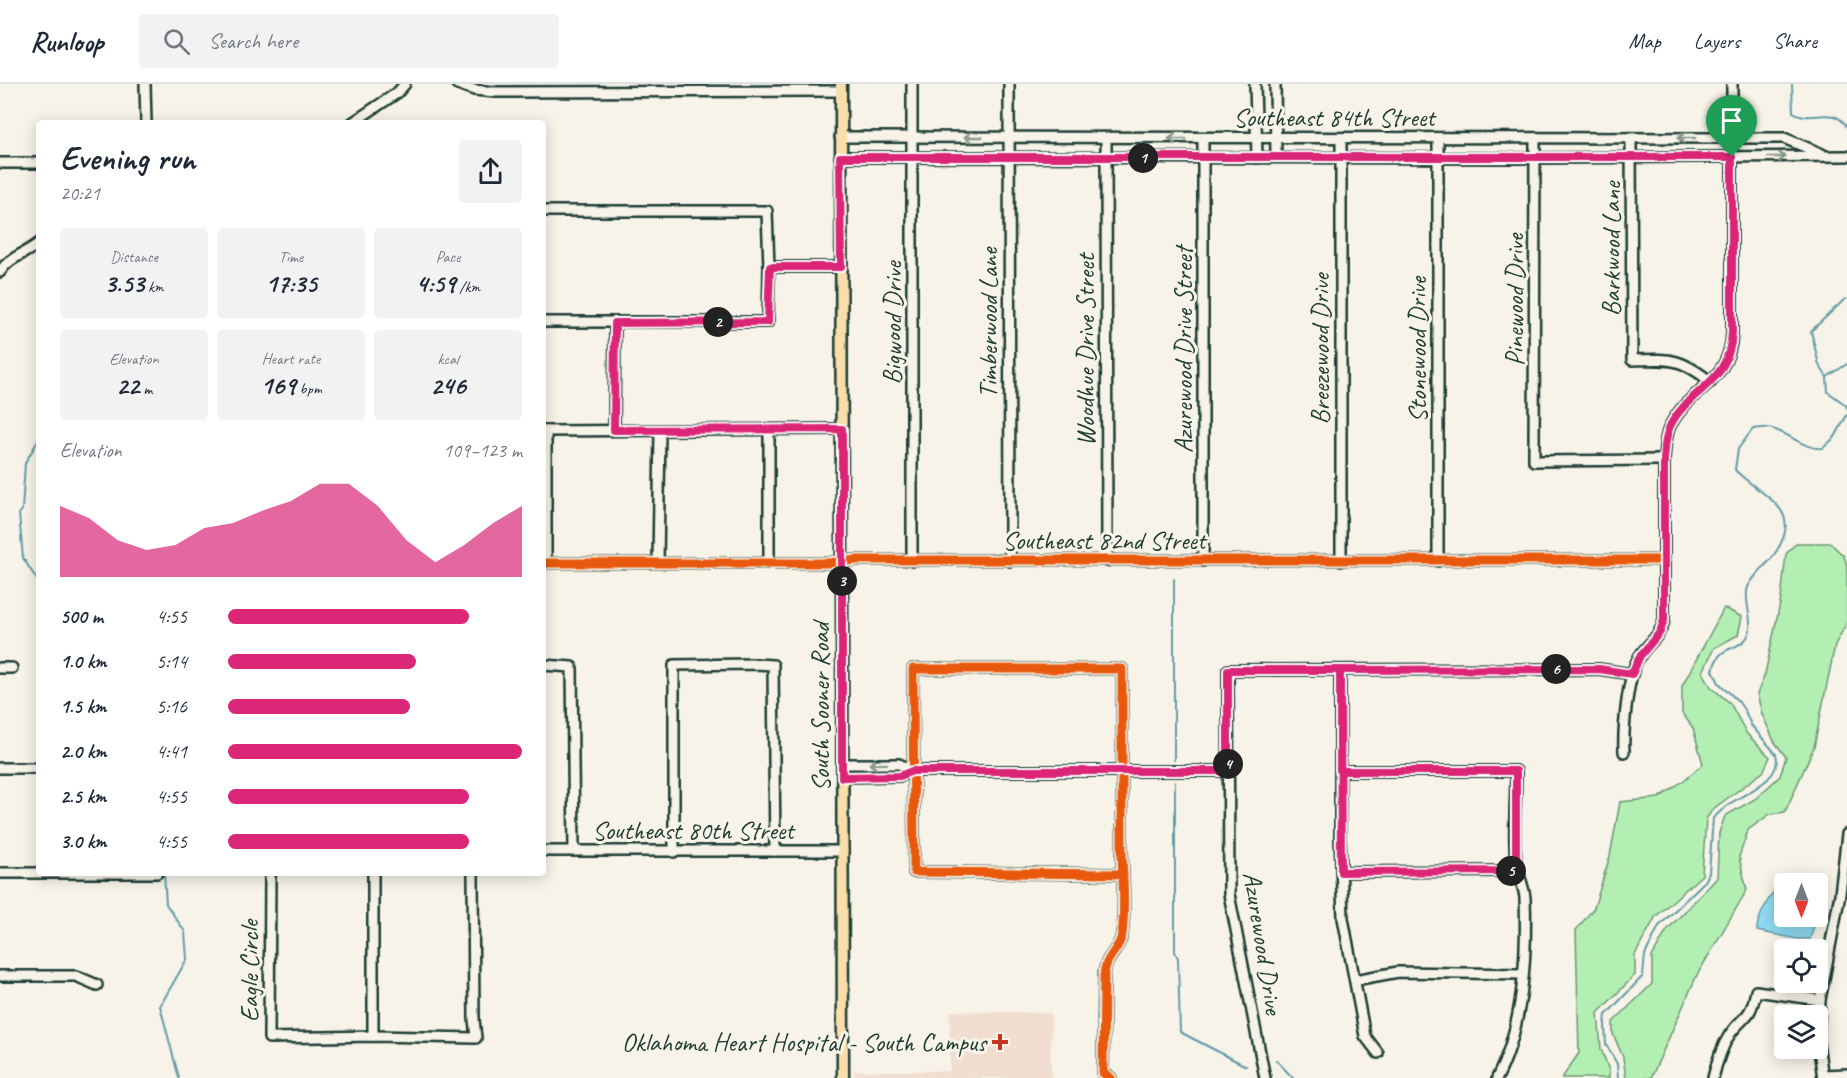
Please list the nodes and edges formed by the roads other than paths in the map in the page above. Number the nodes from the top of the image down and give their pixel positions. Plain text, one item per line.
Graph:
1 (145, 84) edge
2 (405, 84) edge
3 (457, 84) edge
4 (912, 84) edge
5 (1009, 84) edge
6 (1255, 84) edge
7 (1275, 84) edge
8 (1732, 84) edge
9 (773, 88) edge
10 (841, 88) edge
11 (146, 120) edge
12 (356, 120) edge
13 (840, 137) junction
14 (912, 137) junction
15 (1010, 137) junction
16 (1106, 138) junction
17 (1257, 138) junction
18 (1276, 138) junction
19 (1341, 138) junction
20 (1438, 138) junction
21 (1535, 138) junction
22 (1631, 138) junction
23 (1732, 138) junction
24 (1203, 139) junction
25 (1824, 155) junction
26 (1847, 156) edge
27 (840, 157) junction
28 (912, 157) junction
29 (1010, 157) junction
30 (1732, 157) junction
31 (1107, 158) junction
32 (1204, 158) junction
33 (1257, 158) junction
34 (1276, 158) junction
35 (1341, 158) junction
36 (1438, 158) junction
37 (1535, 158) junction
38 (1632, 158) junction
39 (0, 163) edge
40 (36, 163) edge
41 (546, 211) edge
42 (36, 246) edge
43 (770, 267) junction
44 (841, 267) junction
45 (0, 272) edge
46 (546, 322) edge
47 (615, 323) junction
48 (1711, 382) junction
49 (842, 429) junction
50 (614, 430) junction
51 (769, 430) junction
52 (546, 431) edge
53 (660, 431) junction
54 (1664, 460) junction
55 (1664, 560) junction
56 (842, 561) junction
57 (912, 561) junction
58 (1010, 561) junction
59 (1107, 561) junction
60 (1203, 561) junction
61 (1341, 561) junction
62 (1438, 561) junction
63 (546, 563) edge
64 (658, 563) junction
65 (769, 563) junction
66 (546, 665) edge
67 (0, 668) edge
68 (12, 668) dead end
69 (1340, 670) junction
70 (1632, 674) junction
71 (1624, 752) dead end
72 (842, 764) junction
73 (0, 768) edge
74 (36, 768) edge
75 (912, 771) junction
76 (1122, 771) junction
77 (1228, 771) junction
78 (1340, 771) junction
79 (842, 777) junction
80 (1847, 834) edge
81 (546, 851) edge
82 (574, 851) junction
83 (775, 851) junction
84 (843, 851) junction
85 (674, 852) junction
86 (1518, 871) junction
87 (1341, 872) junction
88 (0, 873) edge
89 (36, 873) edge
90 (1122, 874) junction
91 (270, 876) edge
92 (373, 876) edge
93 (473, 876) edge
94 (1523, 974) junction
95 (0, 976) edge
96 (1355, 980) junction
97 (97, 984) dead end
98 (1820, 1000) junction
99 (373, 1036) junction
100 (1378, 1053) dead end
101 (1847, 1074) edge
102 (1107, 1076) edge
103 (1823, 1076) edge
104 (843, 1078) edge
105 (1265, 1078) edge
106 (1497, 1078) edge
107 (1713, 1078) edge

1 - 11 street
2 - 12 street
3 - 9 street
4 - 14 street, Bigwood Drive
5 - 15 street, Timberwood Lane
6 - 17 street
7 - 18 street
8 - 23 street
9 - 10 street
10 - 13 main road, South Sooner Road
13 - 14 street, Southeast 84th Street
13 - 27 main road, South Sooner Road
15 -> 14 street, Southeast 84th Street
14 - 28 street, Bigwood Drive
15 - 16 street, Southeast 84th Street
15 - 29 street, Timberwood Lane
24 -> 16 street, Southeast 84th Street
16 - 31 street, Woodhue Drive Street
17 - 18 street, Southeast 84th Street
17 - 24 street, Southeast 84th Street
17 - 33 street
18 - 19 street, Southeast 84th Street
18 - 34 street
19 - 20 street, Southeast 84th Street
19 - 35 street, Breezewood Drive
20 - 21 street, Southeast 84th Street
20 - 36 street, Stonewood Drive
21 - 22 street, Southeast 84th Street
21 - 37 street, Pinewood Drive
23 -> 22 street, Southeast 84th Street
22 - 38 street, Barkwood Lane
23 - 25 street, Southeast 84th Street
23 - 30 street
24 - 32 street, Azurewood Drive Street
25 - 26 street, Southeast 84th Street
30 -> 25 street, Southeast 84th Street
27 - 28 street, Southeast 84th Street
27 - 44 main road, South Sooner Road
28 - 29 street, Southeast 84th Street
28 - 57 street, Bigwood Drive
29 - 31 street, Southeast 84th Street
29 - 58 street, Timberwood Lane
30 - 38 street, Southeast 84th Street
30 - 48 street
31 - 32 street, Southeast 84th Street
31 - 59 street, Woodhue Drive Street
32 - 33 street, Southeast 84th Street
32 - 60 street, Azurewood Drive Street
33 - 34 street, Southeast 84th Street
34 - 35 street, Southeast 84th Street
35 - 36 street, Southeast 84th Street
35 - 61 street, Breezewood Drive
36 - 37 street, Southeast 84th Street
36 - 62 street, Stonewood Drive
37 - 38 street, Southeast 84th Street
37 - 54 street, Pinewood Drive
38 - 48 street, Barkwood Lane
39 - 40 street
41 - 43 street
42 - 45 street
43 - 44 street
43 - 47 street
44 - 49 main road, South Sooner Road
46 - 47 street
47 - 50 street
48 - 54 street
49 - 51 street
49 - 56 main road, South Sooner Road
50 - 52 street
50 - 53 street
51 - 53 street
51 - 65 street
53 - 64 street
54 - 55 street
55 - 62 street, Southeast 82nd Street
55 - 70 street
56 - 57 street, Southeast 82nd Street
56 - 65 street, Southeast 82nd Street
56 - 72 main road, South Sooner Road
57 - 58 street, Southeast 82nd Street
58 - 59 street, Southeast 82nd Street
59 - 60 street, Southeast 82nd Street
60 - 61 street, Southeast 82nd Street
61 - 62 street, Southeast 82nd Street
63 - 64 street, Southeast 82nd Street
64 - 65 street, Southeast 82nd Street
66 - 82 street
67 - 68 street
69 - 70 street
69 - 77 street, Azurewood Drive
69 - 78 street
70 - 71 street
75 -> 72 street
72 - 79 main road, South Sooner Road
73 - 74 street
75 - 76 street
75 - 76 street
75 - 79 street
75 - 90 street
76 - 77 street
76 - 90 street
77 - 105 street, Azurewood Drive
78 - 86 street
78 - 87 street
79 - 84 main road, South Sooner Road
80 - 98 street
81 - 82 street, Southeast 80th Street
82 - 85 street, Southeast 80th Street
83 - 84 street, Southeast 80th Street
83 - 85 street, Southeast 80th Street
83 - 85 street
84 - 104 main road, South Sooner Road
86 - 87 street
86 - 94 street
87 - 96 street
88 - 89 street
90 - 102 street
91 - 99 street, Eagle Circle
92 - 99 street
93 - 99 street
94 - 96 street
94 - 106 street
95 - 97 street
96 - 100 street
98 - 103 street
98 - 107 street
101 - 103 street

